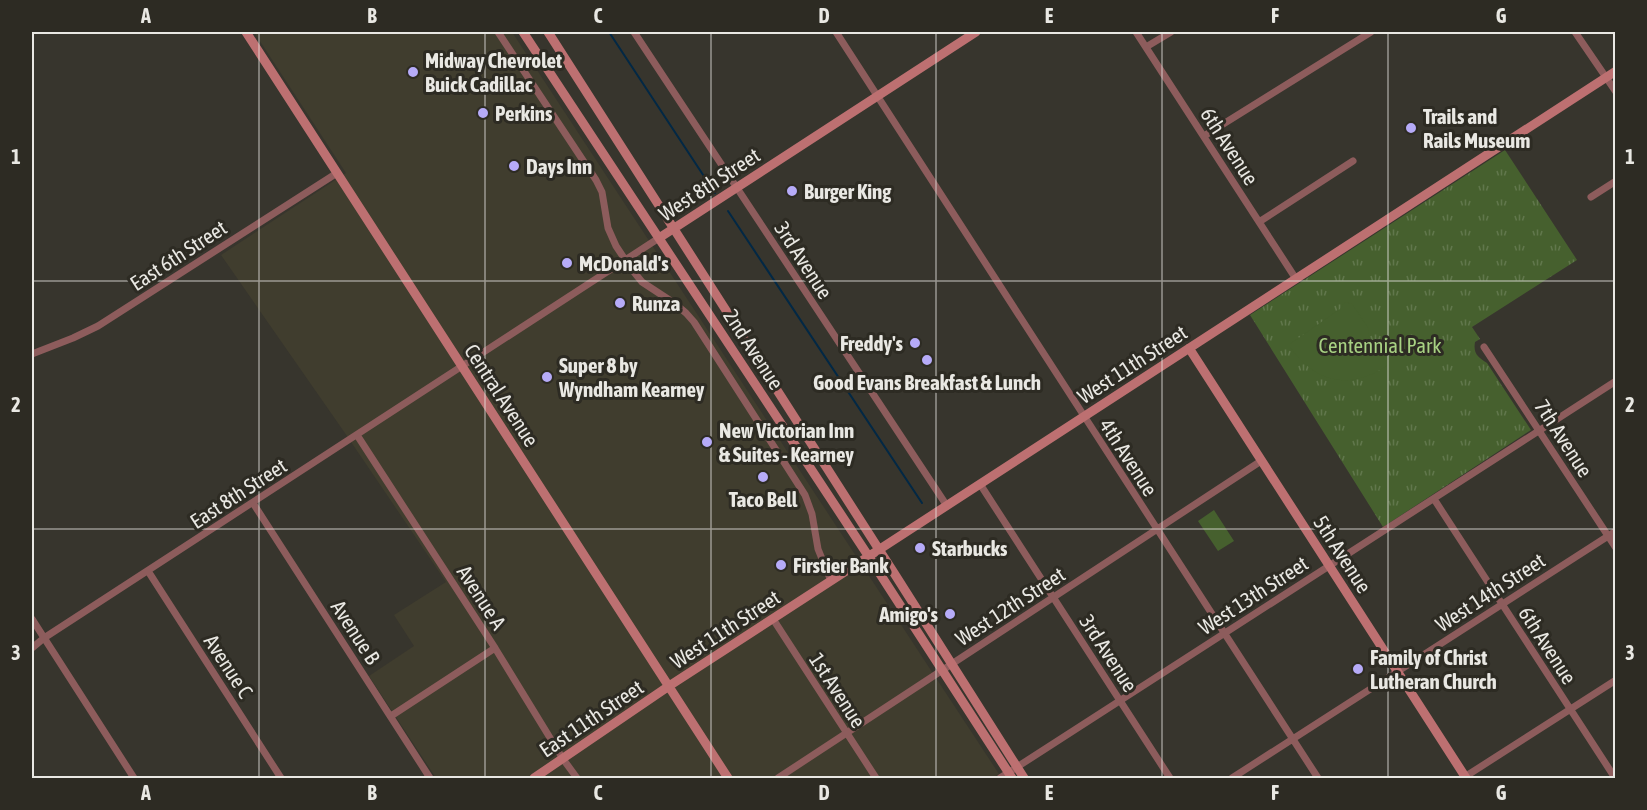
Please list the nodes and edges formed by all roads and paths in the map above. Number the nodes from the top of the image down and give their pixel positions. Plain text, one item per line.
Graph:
1 (246, 32) edge
2 (498, 32) edge
3 (523, 32) edge
4 (548, 32) edge
5 (634, 32) edge
6 (836, 32) edge
7 (976, 32) edge
8 (1136, 32) edge
9 (1171, 32) edge
10 (1371, 32) edge
11 (1575, 32) edge
12 (1146, 47) junction
13 (1616, 71) edge
14 (1606, 78) junction
15 (1616, 92) edge
16 (877, 96) junction
17 (1204, 136) junction
18 (1353, 161) dead end
19 (337, 173) junction
20 (1616, 181) edge
21 (737, 187) junction
22 (1591, 197) dead end
23 (1259, 222) junction
24 (674, 229) junction
25 (659, 238) junction
26 (625, 260) junction
27 (1296, 279) junction
28 (1484, 347) dead end
29 (1189, 348) junction
30 (32, 354) edge
31 (462, 366) junction
32 (1616, 381) edge
33 (1084, 417) junction
34 (1539, 431) junction
35 (357, 435) junction
36 (1261, 461) junction
37 (980, 484) junction
38 (1434, 499) junction
39 (253, 503) junction
40 (946, 506) junction
41 (1157, 529) junction
42 (1616, 531) edge
43 (1608, 536) junction
44 (1616, 548) edge
45 (879, 550) junction
46 (869, 556) junction
47 (1329, 566) junction
48 (148, 571) junction
49 (831, 581) junction
50 (1053, 597) junction
51 (1502, 604) junction
52 (32, 619) edge
53 (773, 619) junction
54 (1224, 634) junction
55 (44, 638) junction
56 (32, 648) edge
57 (495, 648) junction
58 (952, 664) junction
59 (942, 670) junction
60 (1397, 672) junction
61 (1616, 680) edge
62 (669, 686) junction
63 (1120, 701) junction
64 (1570, 709) junction
65 (390, 716) junction
66 (847, 733) junction
67 (1293, 739) junction
68 (563, 759) junction
69 (1009, 774) edge
70 (134, 778) edge
71 (281, 778) edge
72 (430, 778) edge
73 (534, 778) edge
74 (577, 778) edge
75 (728, 778) edge
76 (778, 778) edge
77 (876, 778) edge
78 (1024, 778) edge
79 (1170, 778) edge
80 (1232, 778) edge
81 (1318, 778) edge
82 (1465, 778) edge
83 (1615, 778) edge

1 - 19 main road, Central Avenue
2 - 26 street
3 - 25 main road, 2nd Avenue
4 - 24 main road, 2nd Avenue
5 - 21 street, 3rd Avenue
6 - 16 street, 4th Avenue
7 - 16 main road, West 8th Street
8 - 12 street, 6th Avenue
9 - 12 street
10 - 17 street
11 - 14 street
12 - 17 street, 6th Avenue
13 - 14 main road, West 11th Street
14 - 15 street
14 - 27 main road, West 11th Street
16 - 21 main road, West 8th Street
16 - 33 street, 4th Avenue
17 - 23 street, 6th Avenue
18 - 23 street
19 - 30 street, East 6th Street
19 - 31 main road, Central Avenue
20 - 22 street
21 - 24 main road, West 8th Street
21 - 40 street, 3rd Avenue
23 - 27 street, 6th Avenue
24 - 25 main road, West 8th Street
24 - 45 main road, 2nd Avenue
25 - 26 street, West 8th Street
25 - 46 main road, 2nd Avenue
26 - 31 street, West 8th Street
26 - 49 street
27 - 29 main road, West 11th Street
28 - 34 street, 7th Avenue
29 - 33 main road, West 11th Street
29 - 36 main road, 5th Avenue
31 - 35 street, East 8th Street
31 - 62 main road, Central Avenue
32 - 34 street, West 13th Street
33 - 37 main road, West 11th Street
33 - 41 street, 4th Avenue
34 - 38 street, West 13th Street
34 - 43 street, 7th Avenue
35 - 39 street, East 8th Street
35 - 57 street, Avenue A
36 - 41 street, West 12th Street
36 - 47 main road, 5th Avenue
37 - 40 main road, West 11th Street
37 - 50 street, 3rd Avenue
38 - 47 street, West 13th Street
38 - 51 street, 6th Avenue
39 - 48 street, East 8th Street
39 - 65 street, Avenue B
40 - 45 main road, West 11th Street
41 - 50 street, West 12th Street
41 - 54 street, 4th Avenue
42 - 43 street, West 14th Street
43 - 44 street, 7th Avenue
43 - 51 street, West 14th Street
45 - 46 main road, West 11th Street
45 - 58 main road, 2nd Avenue
46 - 49 main road, West 11th Street
46 - 59 main road, 2nd Avenue
47 - 54 street, West 13th Street
47 - 60 main road, 5th Avenue
48 - 55 street, East 8th Street
48 - 71 street, Avenue C
49 - 53 main road, West 11th Street
50 - 58 street, West 12th Street
50 - 63 street, 3rd Avenue
51 - 60 street, West 14th Street
51 - 64 street, 6th Avenue
52 - 55 street
53 - 62 main road, West 11th Street
53 - 66 street, 1st Avenue
54 - 63 street, West 13th Street
54 - 67 street, 4th Avenue
55 - 56 street, East 8th Street
55 - 70 street
57 - 65 street
57 - 68 street, Avenue A
58 - 59 street, West 12th Street
58 - 69 main road, 2nd Avenue
59 - 66 street, West 12th Street
59 - 69 main road, 2nd Avenue
60 - 67 street, West 14th Street
60 - 82 main road, 5th Avenue
61 - 64 street
62 - 68 main road, East 11th Street
62 - 75 main road, Central Avenue
63 - 69 street, West 13th Street
63 - 79 street, 3rd Avenue
64 - 82 street
64 - 83 street, 6th Avenue
65 - 72 street, Avenue B
66 - 76 street, West 12th Street
66 - 77 street, 1st Avenue
67 - 80 street, West 14th Street
67 - 81 street, 4th Avenue
68 - 73 main road, East 11th Street
68 - 74 street, Avenue A
69 - 78 main road, 2nd Avenue

